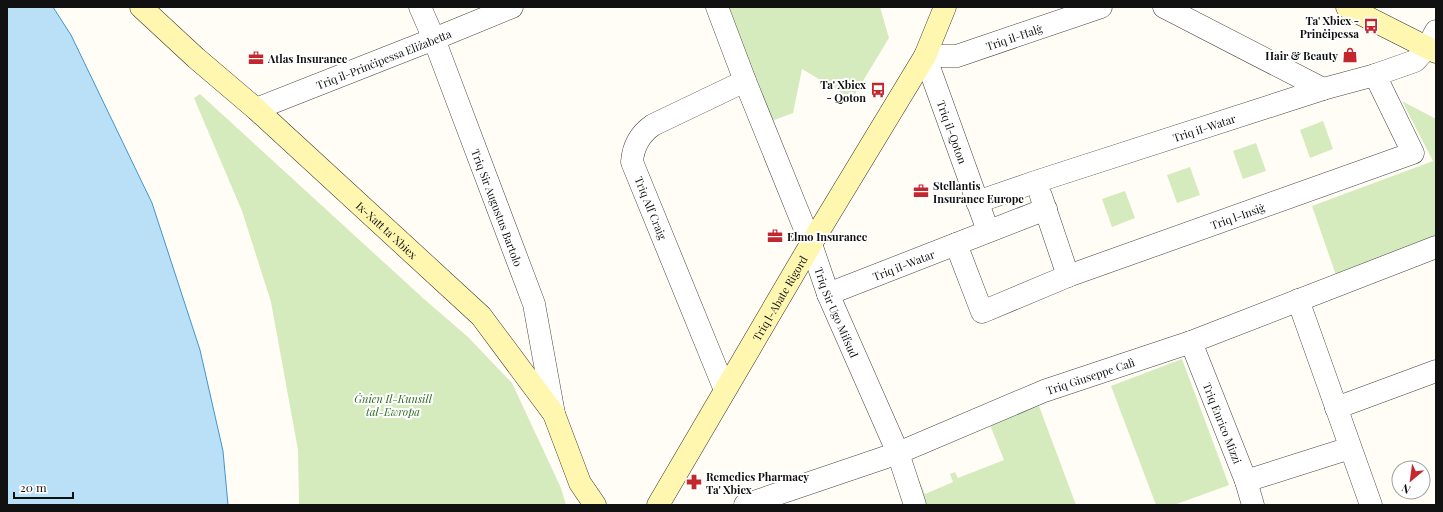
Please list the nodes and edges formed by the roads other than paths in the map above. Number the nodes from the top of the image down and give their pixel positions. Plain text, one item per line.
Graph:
1 (141, 7) edge
2 (420, 7) edge
3 (512, 7) edge
4 (717, 7) edge
5 (945, 7) edge
6 (954, 7) edge
7 (1101, 7) edge
8 (1164, 7) edge
9 (1347, 7) edge
10 (434, 39) junction
11 (1433, 44) edge
12 (925, 56) junction
13 (1375, 75) junction
14 (745, 81) junction
15 (1323, 89) junction
16 (256, 109) junction
17 (1035, 182) junction
18 (977, 202) junction
19 (1046, 209) junction
20 (988, 231) junction
21 (810, 244) junction
22 (956, 244) junction
23 (1435, 250) edge
24 (1068, 276) junction
25 (828, 294) junction
26 (1298, 300) junction
27 (1191, 342) junction
28 (1436, 371) edge
29 (725, 390) junction
30 (1336, 408) junction
31 (554, 414) junction
32 (1350, 448) junction
33 (898, 453) junction
34 (1246, 481) junction
35 (589, 500) edge
36 (756, 503) edge
37 (658, 505) edge
38 (915, 505) edge
39 (1253, 505) edge
40 (1371, 505) edge

1 - 16 main road, Ix-Xatt ta' Xbiex
2 - 10 street, Triq Sir Augustus Bartolo
3 - 10 street, Triq il-Prinċipessa Eliżabetta
4 - 14 street, Triq Sir Ugo Mifsud
5 - 12 main road, Triq l-Abate Rigord
6 - 12 main road
7 - 12 street, Triq il-Ħalġ
8 - 15 street
9 - 11 main road
10 - 16 street, Triq il-Prinċipessa Eliżabetta
10 - 31 street, Triq Sir Augustus Bartolo
11 - 13 street, Triq iI-Watar
12 - 18 street, Triq il-Qoton
12 - 21 main road, Triq l-Abate Rigord
13 - 15 street, Triq iI-Watar
13 - 24 street, Triq l-Insiġ
14 - 21 street, Triq Sir Ugo Mifsud
14 - 29 street, Triq Alf Craig
15 - 17 street, Triq iI-Watar
16 - 31 main road, Ix-Xatt ta' Xbiex
17 - 18 street, Triq iI-Watar
17 - 19 street
18 - 20 street, Triq il-Qoton
19 - 20 street, Triq iI-Watar
19 - 24 street
20 - 22 street, Triq iI-Watar
21 - 25 street, Triq Sir Ugo Mifsud
21 - 29 main road, Triq l-Abate Rigord
22 - 24 street, Triq l-Insiġ
22 - 25 street, Triq iI-Watar
23 - 26 street, Triq Giuseppe Calì
25 - 33 street, Triq Sir Ugo Mifsud
26 - 27 street, Triq Giuseppe Calì
26 - 30 street
27 - 33 street, Triq Giuseppe Calì
27 - 34 street, Triq Enrico Mizzi
28 - 30 street
29 - 37 main road, Triq l-Abate Rigord
30 - 32 street
31 - 35 main road, Ix-Xatt ta' Xbiex
32 - 34 street
32 - 40 street
33 - 36 street, Triq Giuseppe Calì
33 - 38 street, Triq Sir Ugo Mifsud
34 - 39 street, Triq Enrico Mizzi

